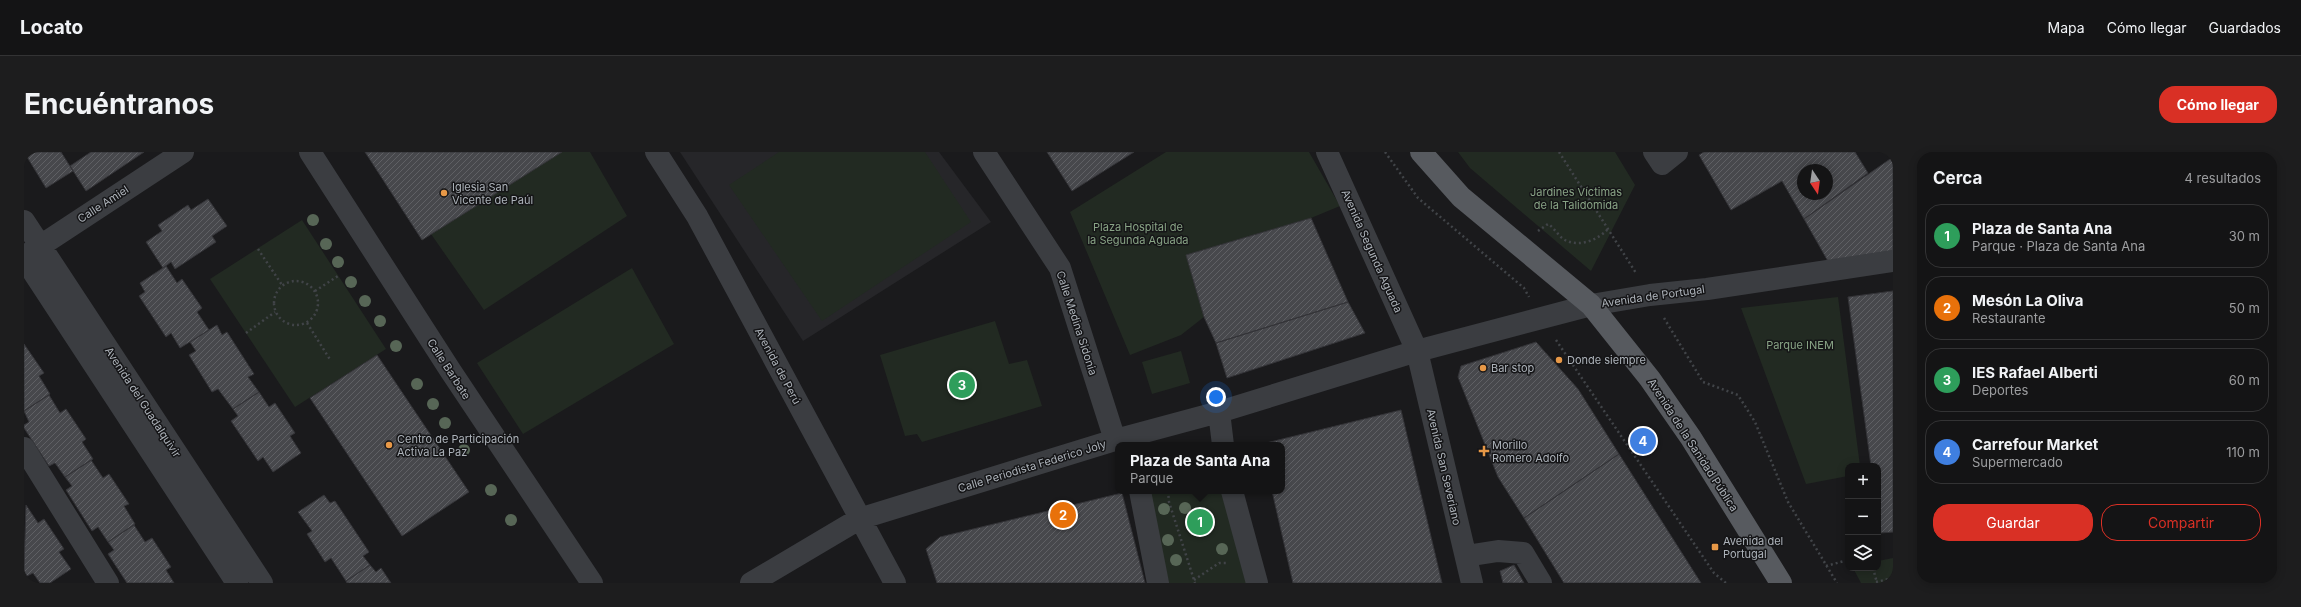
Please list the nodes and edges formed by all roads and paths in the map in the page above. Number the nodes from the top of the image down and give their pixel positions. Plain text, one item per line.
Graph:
1 (183, 152) edge
2 (310, 152) edge
3 (656, 152) edge
4 (984, 152) edge
5 (1327, 152) edge
6 (1385, 152) edge
7 (1421, 152) edge
8 (1559, 152) edge
9 (1654, 152) edge
10 (1677, 152) edge
11 (24, 221) edge
12 (1542, 226) dead end
13 (1608, 228) junction
14 (258, 249) dead end
15 (29, 254) edge
16 (1893, 261) edge
17 (338, 276) dead end
18 (282, 285) junction
19 (315, 291) junction
20 (1650, 295) junction
21 (1591, 305) junction
22 (275, 312) junction
23 (1541, 318) junction
24 (307, 322) junction
25 (246, 333) dead end
26 (1417, 351) junction
27 (331, 361) dead end
28 (1219, 412) junction
29 (1125, 441) edge
30 (1223, 442) edge
31 (1115, 444) edge
32 (24, 448) edge
33 (1141, 494) edge
34 (1168, 494) edge
35 (1233, 494) edge
36 (859, 519) junction
37 (1466, 556) junction
38 (1845, 561) edge
39 (1251, 562) junction
40 (1826, 566) junction
41 (1874, 571) edge
42 (1893, 578) edge
43 (1194, 581) edge
44 (108, 583) edge
45 (237, 583) edge
46 (262, 583) edge
47 (592, 583) edge
48 (751, 583) edge
49 (895, 583) edge
50 (1158, 583) edge
51 (1257, 583) edge
52 (1472, 583) edge
53 (1541, 583) edge
54 (1726, 583) edge
55 (1781, 583) edge
56 (1837, 583) edge
57 (1876, 583) edge

1 - 15 street, Calle Amiel
2 - 47 street, Calle Barbate
3 - 36 street, Avenida de Perú
4 - 29 street, Calle Medina Sidonia
5 - 26 street, Avenida Segunda Aguada
6 - 23 path
7 - 21 main road, Avenida de la Sanidad Pública
8 - 13 path
9 - 10 street
11 - 15 street, Avenida del Guadalquivir
12 - 13 path
13 - 20 path
14 - 18 path
15 - 45 street, Avenida del Guadalquivir
15 - 46 street, Avenida del Guadalquivir
16 - 20 street, Avenida de Portugal
17 - 19 path
18 - 19 path
18 - 22 path
19 - 24 path
20 - 21 street, Avenida de Portugal
20 - 40 path
21 - 23 street, Avenida de Portugal
21 - 55 main road, Avenida de la Sanidad Pública
22 - 24 path
22 - 25 path
23 - 26 street, Avenida de Portugal
23 - 54 path
24 - 27 path
26 - 28 street, Calle Periodista Federico Joly
26 - 37 street, Avenida San Severiano
28 - 29 street, Calle Periodista Federico Joly
28 - 30 street
31 - 36 street, Calle Periodista Federico Joly
32 - 44 street
33 - 50 street
34 - 43 path
35 - 39 street
36 - 48 street, Calle Periodista Federico Joly
36 - 49 street, Avenida de Perú
37 - 52 street, Avenida San Severiano
37 - 53 street
38 - 40 path
39 - 43 path
39 - 51 street
40 - 56 path
41 - 57 path
42 - 57 path

